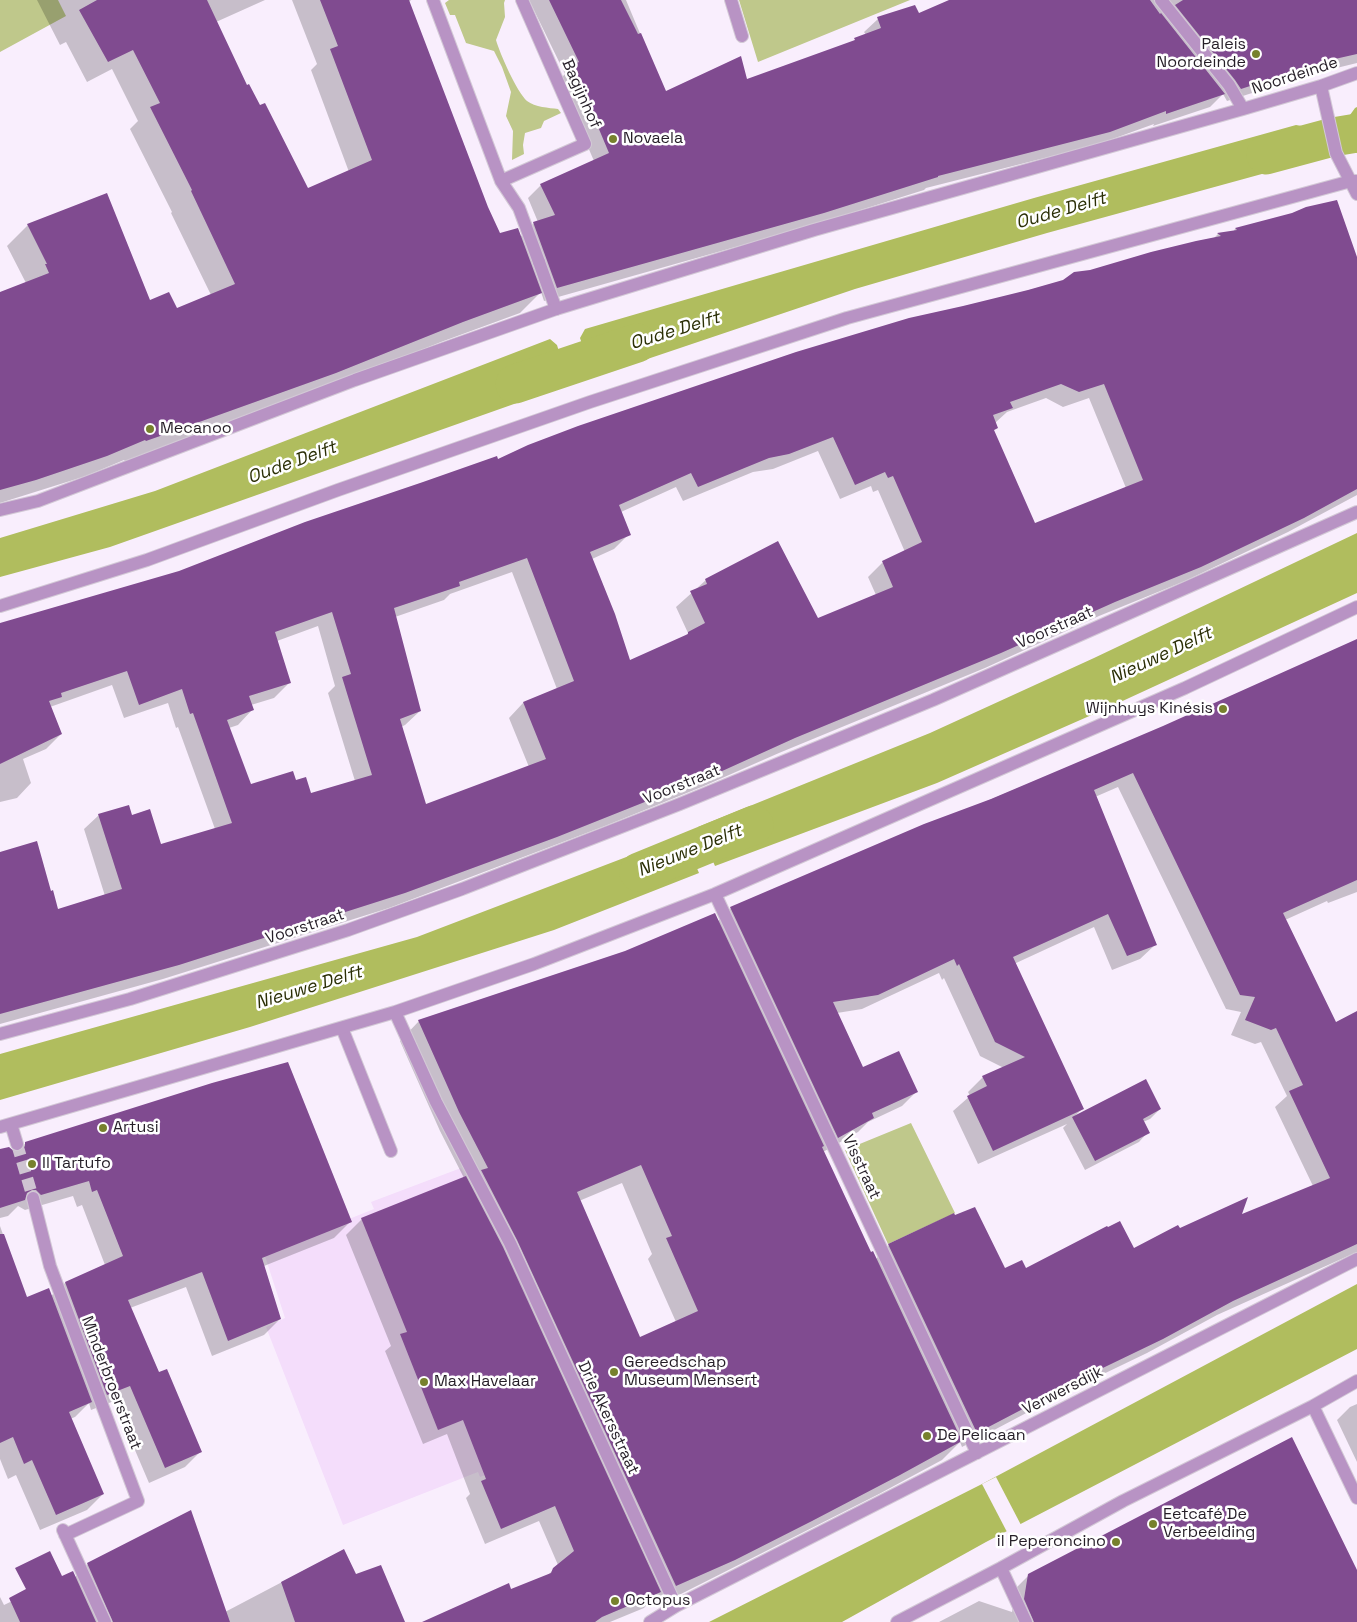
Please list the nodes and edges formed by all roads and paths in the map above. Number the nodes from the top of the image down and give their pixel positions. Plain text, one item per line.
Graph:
1 (433, 0) edge
2 (522, 0) edge
3 (731, 0) edge
4 (1162, 0) edge
5 (742, 36) dead end
6 (1357, 72) edge
7 (1321, 86) junction
8 (1243, 109) junction
9 (501, 181) junction
10 (1354, 181) edge
11 (1357, 194) edge
12 (556, 308) junction
13 (0, 510) edge
14 (1357, 512) edge
15 (0, 606) edge
16 (1357, 607) edge
17 (715, 894) junction
18 (395, 1012) junction
19 (342, 1028) junction
20 (0, 1034) edge
21 (6, 1125) edge
22 (17, 1144) tunnel mouth
23 (391, 1151) dead end
24 (33, 1198) tunnel mouth
25 (1357, 1260) edge
26 (1357, 1381) edge
27 (1313, 1406) junction
28 (977, 1453) junction
29 (1357, 1498) edge
30 (1001, 1568) junction
31 (676, 1606) junction
32 (106, 1622) edge
33 (650, 1622) edge
34 (897, 1622) edge
35 (1026, 1622) edge

1 - 9 street
2 - 9 street, Bagijnhof
3 - 5 street
4 - 8 street
6 - 7 street, Noordeinde
7 - 8 street, Noordeinde
7 - 10 street
8 - 12 street
9 - 12 street
10 - 11 street
10 - 15 street
12 - 13 street
14 - 20 street, Voorstraat
16 - 17 street
17 - 18 street
17 - 28 street, Visstraat
18 - 19 street
18 - 31 street, Drie Akersstraat
19 - 21 street
19 - 23 street
21 - 22 street
24 - 32 street, Minderbroerstraat
25 - 28 street, Verwersdijk
26 - 27 street
27 - 29 street
27 - 30 street
28 - 31 street, Verwersdijk
30 - 34 street
30 - 35 street
31 - 33 street, Verwersdijk

